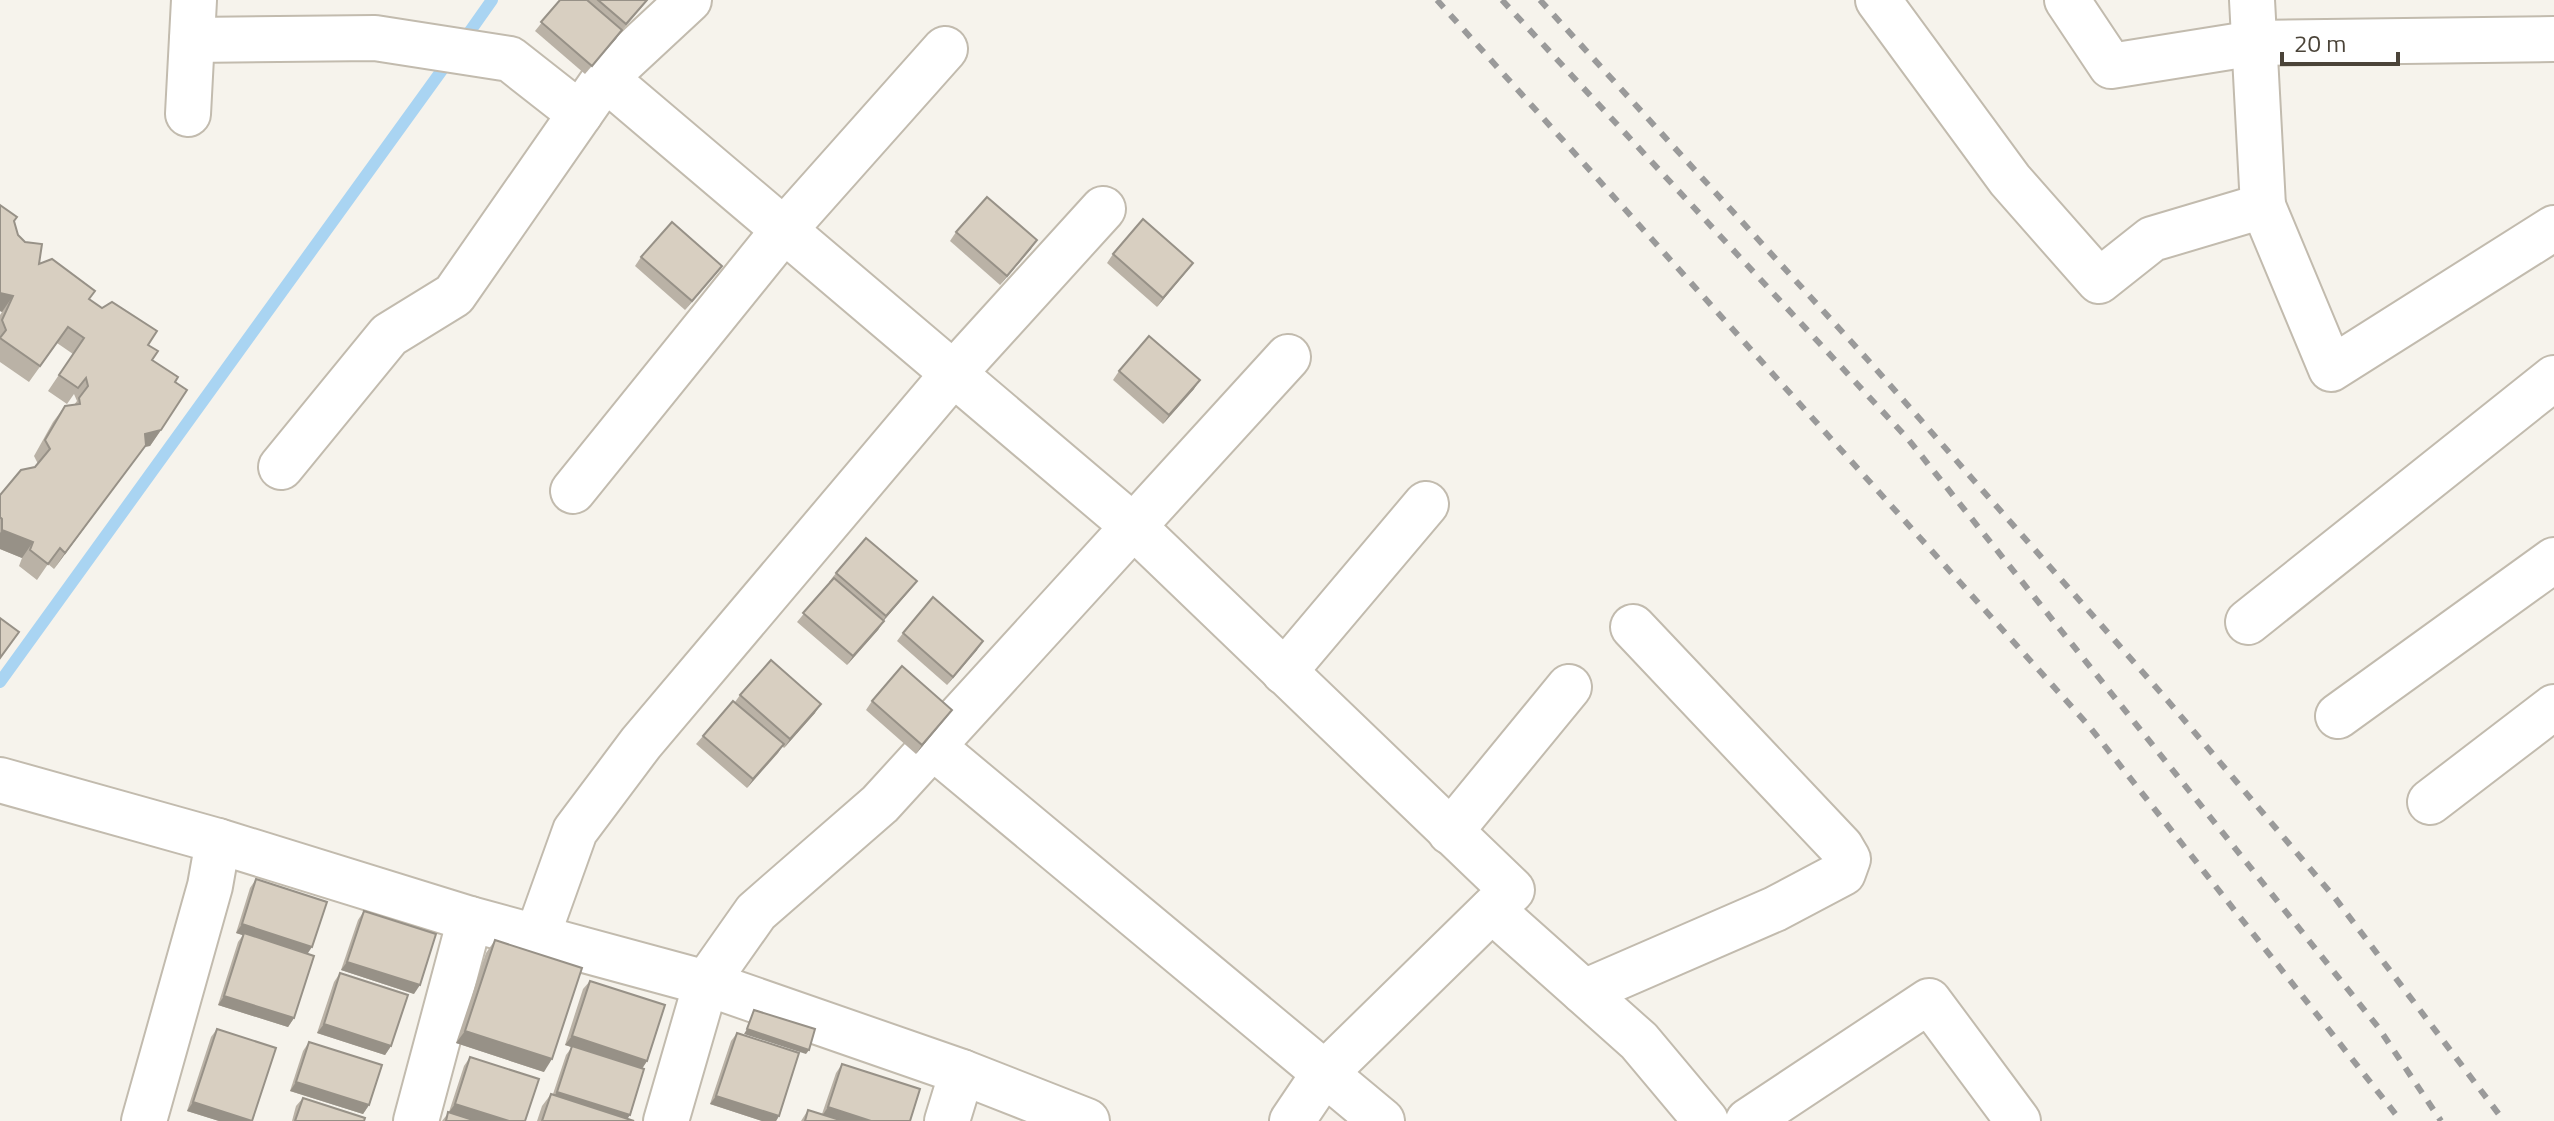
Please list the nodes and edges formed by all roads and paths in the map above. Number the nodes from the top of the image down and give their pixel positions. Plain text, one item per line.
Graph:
1 (689, 0) edge
2 (1878, 0) edge
3 (2067, 0) edge
4 (2252, 0) edge
5 (193, 20) edge
6 (2554, 39) edge
7 (2255, 43) junction
8 (945, 49) dead end
9 (605, 78) junction
10 (188, 114) dead end
11 (580, 114) junction
12 (2263, 206) junction
13 (1103, 209) dead end
14 (2554, 228) edge
15 (783, 231) junction
16 (1288, 357) dead end
17 (953, 374) junction
18 (2554, 378) edge
19 (281, 467) dead end
20 (573, 491) dead end
21 (1426, 504) dead end
22 (1133, 526) junction
23 (2554, 560) edge
24 (2248, 622) dead end
25 (1633, 627) dead end
26 (1284, 672) junction
27 (1569, 687) dead end
28 (2554, 707) edge
29 (2338, 716) dead end
30 (932, 746) junction
31 (0, 780) edge
32 (2430, 802) dead end
33 (1450, 832) junction
34 (218, 841) junction
35 (1492, 910) junction
36 (470, 919) junction
37 (537, 937) junction
38 (706, 983) junction
39 (1584, 992) junction
40 (962, 1072) junction
41 (1323, 1075) junction
42 (144, 1121) edge
43 (416, 1121) edge
44 (666, 1121) edge
45 (947, 1121) edge
46 (1087, 1121) edge
47 (1292, 1121) edge
48 (1382, 1121) edge
49 (1706, 1121) edge
50 (1748, 1121) edge
51 (2018, 1121) edge

1 - 9 street
2 - 12 street
3 - 7 street
4 - 7 street
5 - 10 street
5 - 11 street
6 - 7 street
7 - 12 street
8 - 15 street
9 - 11 street
9 - 15 street
11 - 19 street
12 - 14 street
13 - 17 street
15 - 17 street
15 - 20 street
16 - 22 street
17 - 22 street
17 - 37 street
18 - 24 street
21 - 26 street
22 - 26 street
22 - 30 street
23 - 29 street
25 - 39 street
26 - 33 street
27 - 33 street
28 - 32 street
30 - 38 street
30 - 41 street
31 - 34 street
33 - 35 street
34 - 36 street
34 - 42 street
35 - 39 street
35 - 41 street
36 - 37 street
36 - 43 street
37 - 38 street
38 - 40 street
38 - 44 street
39 - 49 street
40 - 45 street
40 - 46 street
41 - 47 street
41 - 48 street
50 - 51 street

